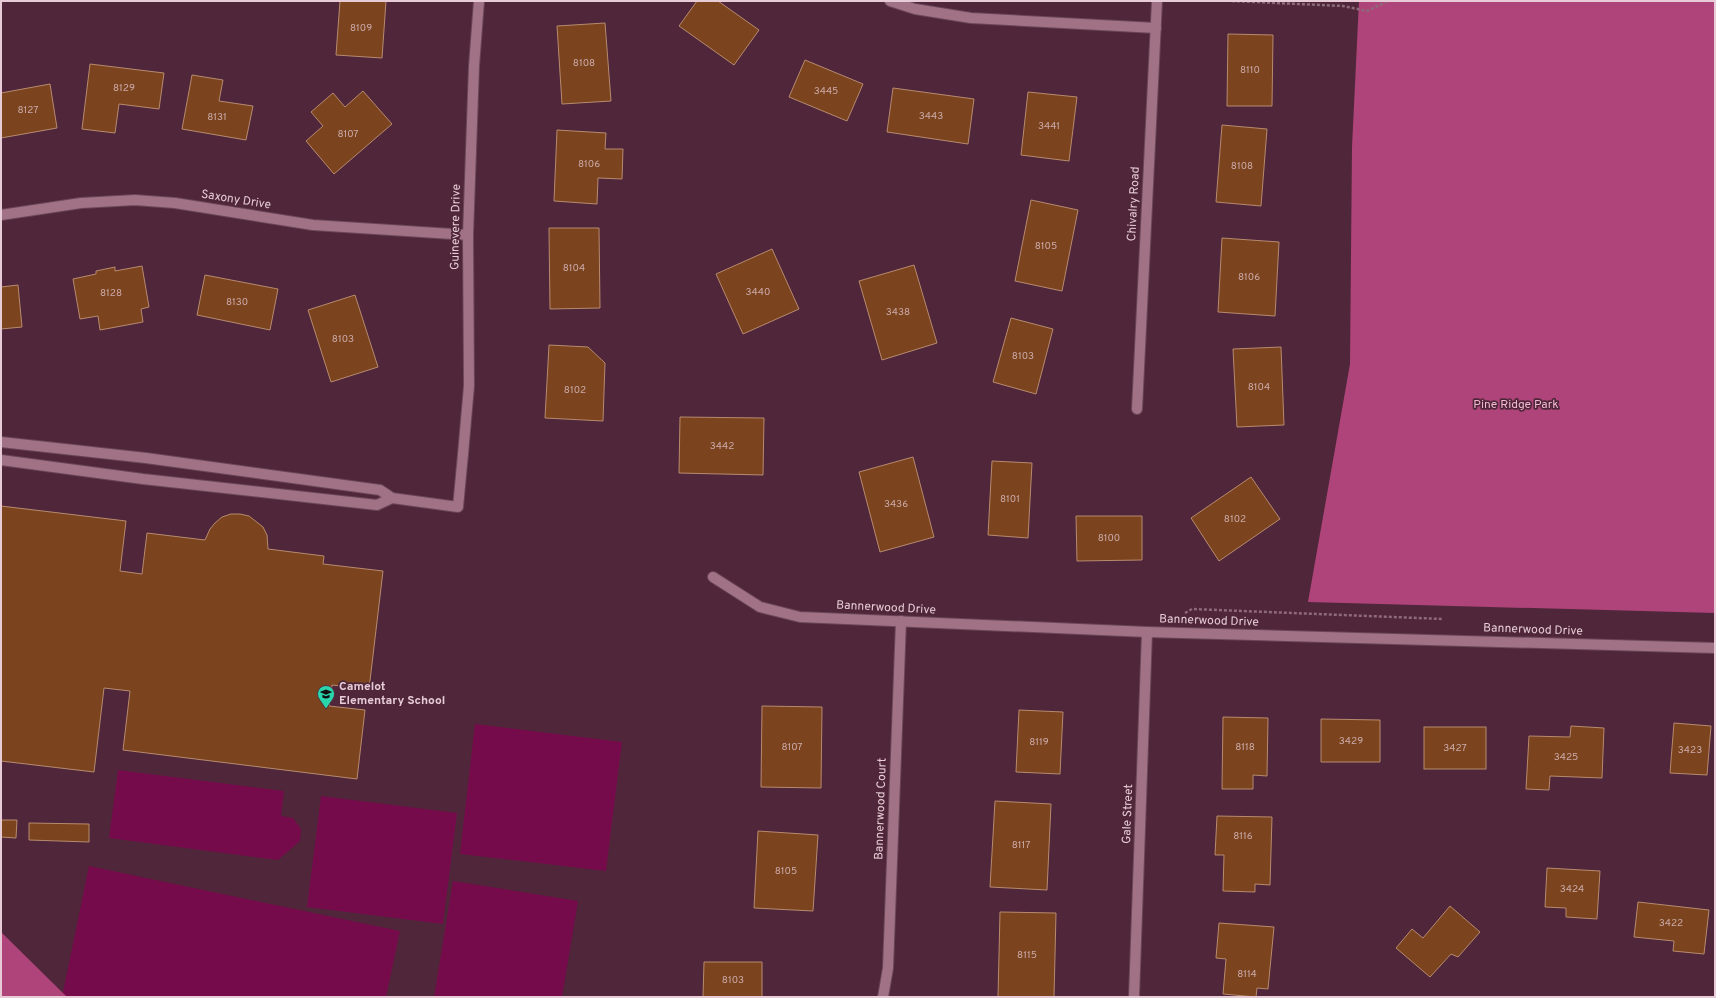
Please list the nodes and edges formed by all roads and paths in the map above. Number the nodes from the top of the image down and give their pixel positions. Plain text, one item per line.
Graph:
1 (479, 1) edge
2 (890, 1) edge
3 (1157, 1) edge
4 (1232, 1) edge
5 (1388, 1) edge
6 (1156, 28) junction
7 (1, 215) edge
8 (468, 235) junction
9 (1138, 409) dead end
10 (1, 442) edge
11 (1, 460) edge
12 (392, 498) junction
13 (713, 577) dead end
14 (901, 622) junction
15 (1147, 632) junction
16 (1715, 648) edge
17 (883, 997) edge
18 (1134, 997) edge

1 - 8 street, Guinevere Drive
2 - 6 street
3 - 6 street, Chivalry Road
4 - 5 path
6 - 9 street, Chivalry Road
7 - 8 street, Saxony Drive
8 - 12 street, Guinevere Drive
10 - 12 street
11 - 12 street
13 - 14 street, Bannerwood Drive
14 - 15 street, Bannerwood Drive
14 - 17 street, Bannerwood Court
15 - 16 street, Bannerwood Drive
15 - 18 street, Gale Street

